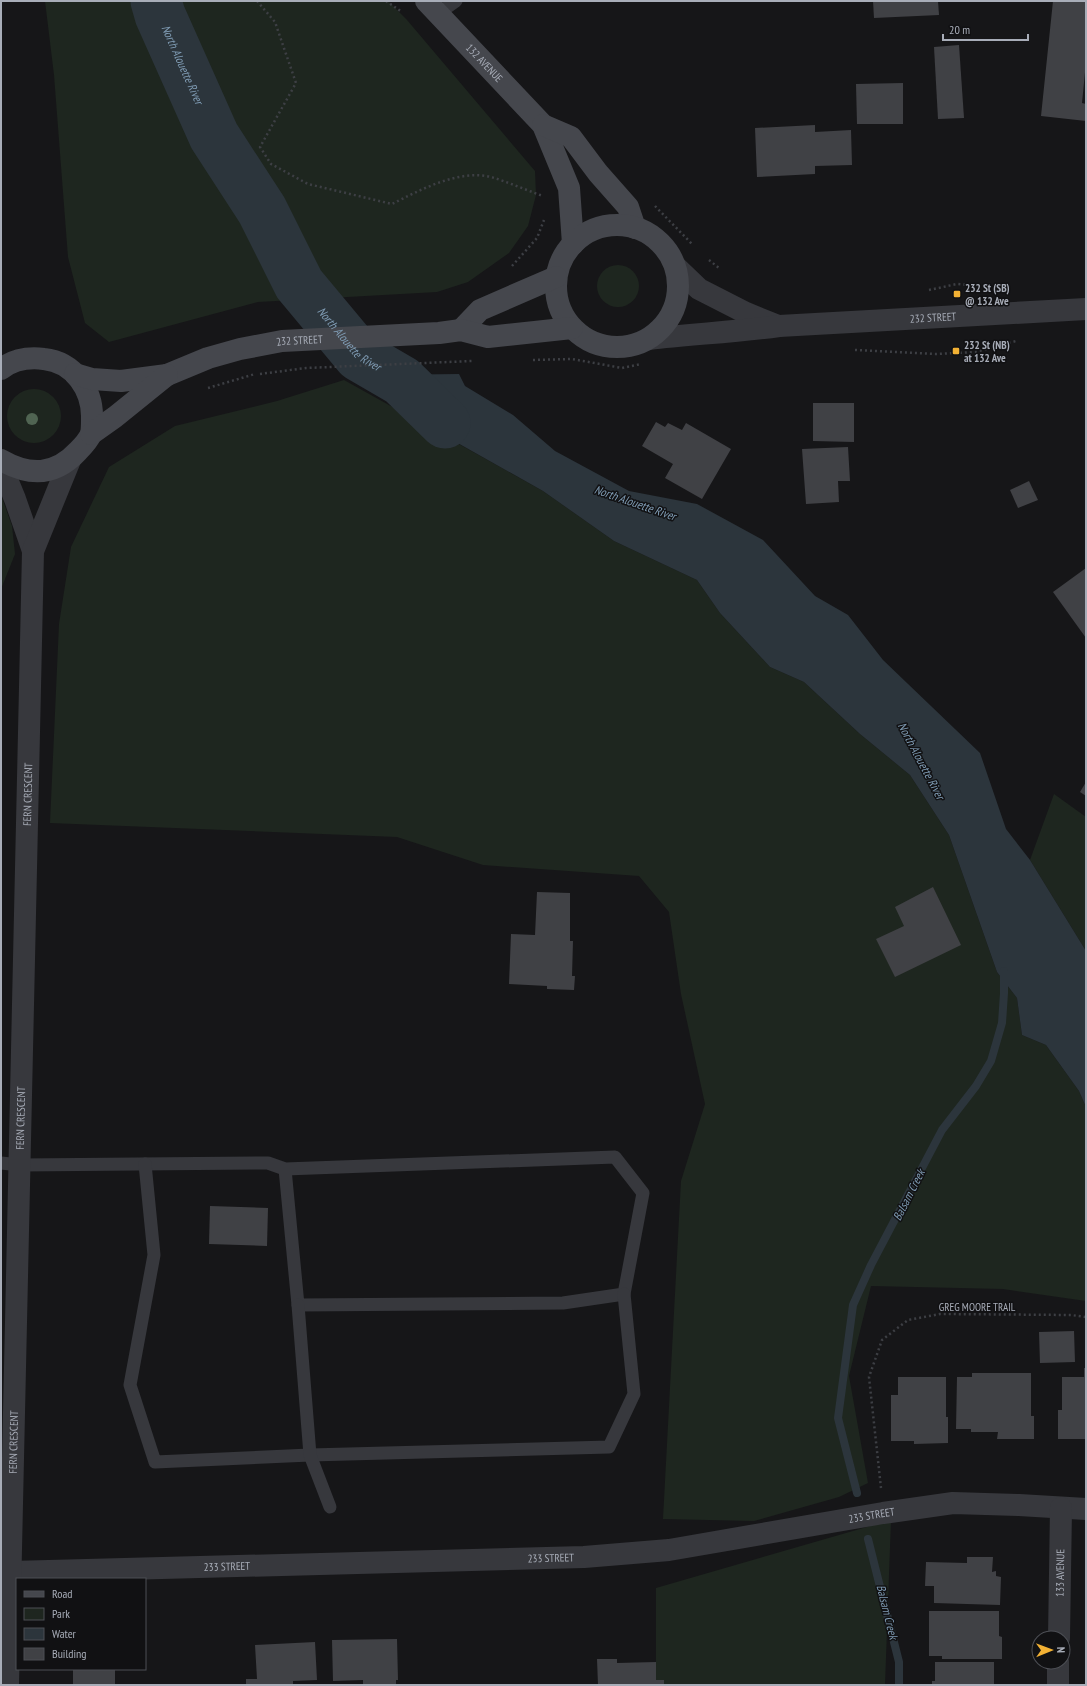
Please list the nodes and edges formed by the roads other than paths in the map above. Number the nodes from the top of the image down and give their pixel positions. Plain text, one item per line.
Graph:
1 (440, 5) edge
2 (543, 125) junction
3 (635, 228) junction
4 (573, 244) junction
5 (675, 266) junction
6 (556, 277) junction
7 (1086, 309) edge
8 (779, 326) junction
9 (572, 328) junction
10 (461, 330) junction
11 (649, 339) junction
12 (1, 369) edge
13 (76, 374) junction
14 (167, 374) junction
15 (91, 434) junction
16 (1, 460) edge
17 (70, 460) junction
18 (1, 465) edge
19 (33, 550) junction
20 (10, 1164) edge
21 (146, 1164) junction
22 (285, 1169) junction
23 (624, 1294) junction
24 (298, 1305) junction
25 (310, 1455) junction
26 (330, 1507) dead end
27 (1061, 1508) junction
28 (1086, 1510) edge
29 (12, 1572) junction
30 (1059, 1630) edge
31 (1058, 1670) edge
32 (8, 1685) edge
33 (1058, 1685) edge

1 - 2 main road, 132 AVENUE
2 - 3 main road, 132 AVENUE
2 - 4 main road, 132 AVENUE
3 - 4 main road
3 - 5 main road
4 - 6 main road
5 - 8 street, 232 STREET
5 - 11 main road
6 - 9 main road
6 - 10 main road
7 - 8 street, 232 STREET
8 - 11 street, 232 STREET
9 - 10 main road, 232 STREET
9 - 11 main road
10 - 14 main road, 232 STREET
12 - 13 main road
13 - 14 main road, 232 STREET
13 - 15 main road
14 - 15 main road, 232 STREET
15 - 17 main road, 232 STREET
16 - 17 main road, 232 STREET
17 - 19 street, FERN CRESCENT
18 - 19 street, FERN CRESCENT
19 - 20 street, FERN CRESCENT
20 - 21 lane
20 - 29 street, FERN CRESCENT
21 - 22 lane
21 - 25 lane
22 - 23 lane
22 - 24 lane
23 - 24 lane
23 - 25 lane
24 - 25 lane
25 - 26 lane
27 - 28 street, 233 STREET
27 - 29 street, 233 STREET
27 - 30 street, 133 AVENUE
29 - 32 street, FERN CRESCENT
31 - 33 street

